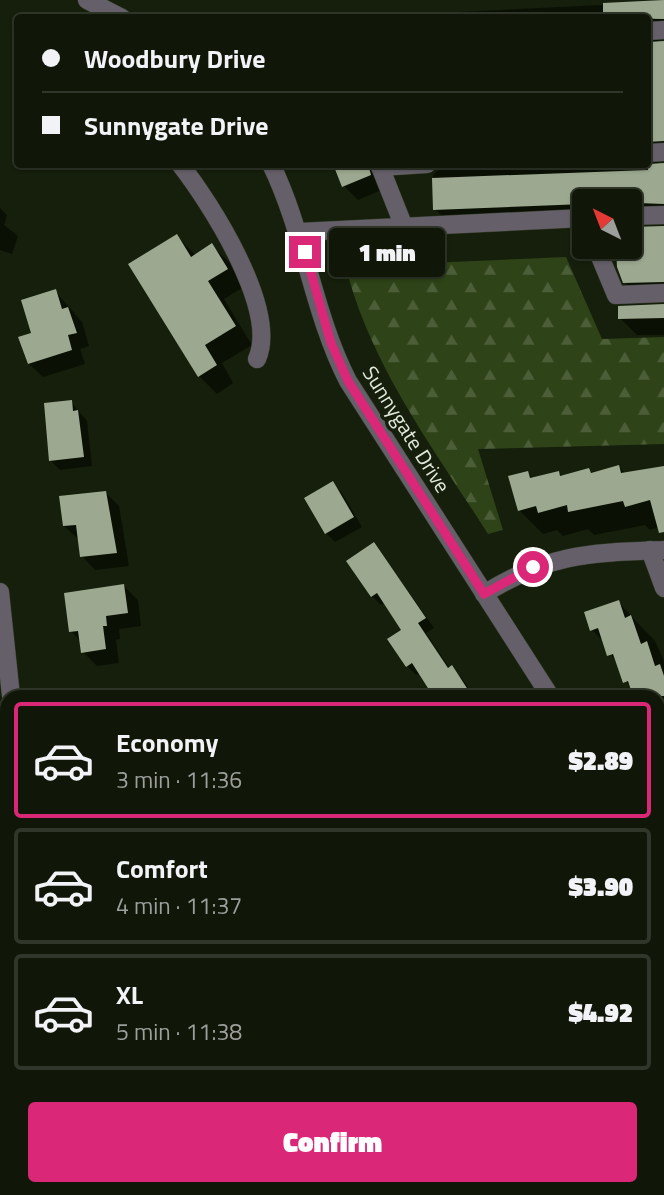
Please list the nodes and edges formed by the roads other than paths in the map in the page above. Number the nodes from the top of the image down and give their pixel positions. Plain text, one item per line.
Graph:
1 (87, 0) edge
2 (114, 14) edge
3 (183, 168) edge
4 (273, 168) edge
5 (380, 168) edge
6 (664, 215) edge
7 (642, 216) edge
8 (572, 220) edge
9 (404, 227) junction
10 (299, 232) junction
11 (601, 259) edge
12 (664, 293) edge
13 (257, 359) dead end
14 (657, 550) edge
15 (664, 588) edge
16 (0, 592) edge
17 (484, 594) junction
18 (10, 690) edge
19 (546, 690) edge

1 - 2 street
3 - 13 street
4 - 10 street, Sunnygate Drive
5 - 9 street
6 - 7 street
8 - 9 street
9 - 10 street
10 - 17 street, Sunnygate Drive
11 - 12 street
14 - 15 street
14 - 17 street
16 - 18 street
17 - 19 street, Sunnygate Drive

